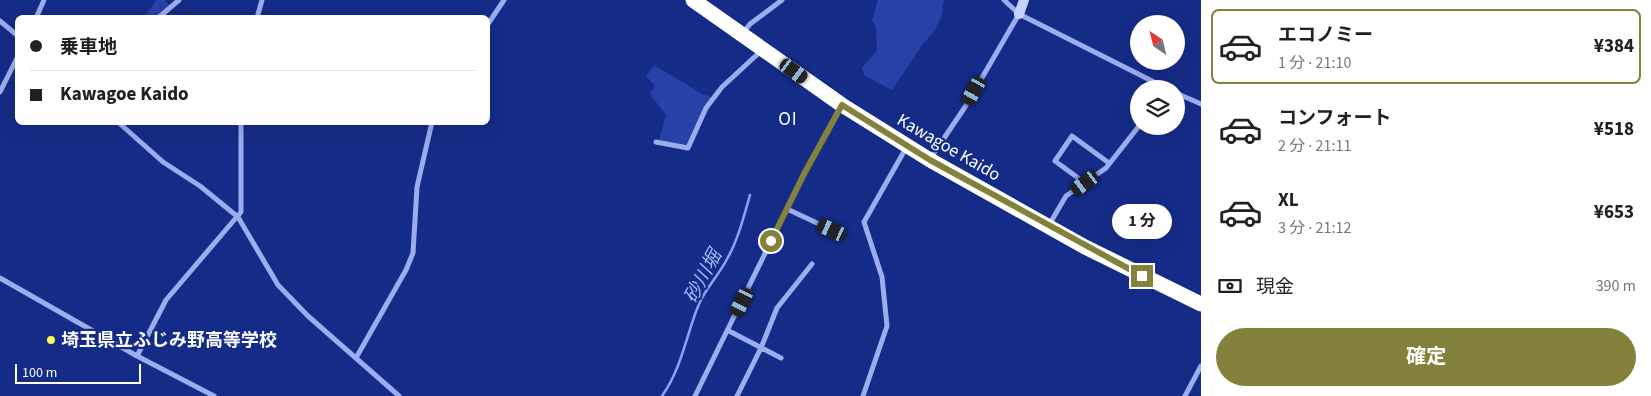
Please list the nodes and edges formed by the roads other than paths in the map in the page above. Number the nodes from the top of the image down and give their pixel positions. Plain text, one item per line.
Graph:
1 (44, 0) edge
2 (179, 0) edge
3 (262, 0) edge
4 (504, 0) edge
5 (692, 0) edge
6 (782, 0) edge
7 (1004, 0) edge
8 (1024, 0) edge
9 (1019, 14) junction
10 (37, 15) edge
11 (162, 15) edge
12 (259, 15) edge
13 (0, 21) edge
14 (490, 21) edge
15 (15, 34) edge
16 (743, 34) junction
17 (763, 49) junction
18 (15, 62) edge
19 (1150, 80) edge
20 (0, 92) edge
21 (1185, 97) edge
22 (1201, 104) edge
23 (842, 105) junction
24 (121, 125) edge
25 (242, 125) edge
26 (431, 125) edge
27 (1132, 135) edge
28 (656, 142) dead end
29 (908, 146) junction
30 (930, 160) junction
31 (1109, 163) junction
32 (1085, 183) junction
33 (787, 208) junction
34 (238, 217) junction
35 (1048, 226) junction
36 (832, 230) dead end
37 (812, 264) dead end
38 (0, 278) edge
39 (1201, 304) edge
40 (729, 331) junction
41 (761, 348) junction
42 (137, 356) junction
43 (356, 358) junction
44 (781, 358) dead end
45 (1201, 366) edge
46 (214, 396) edge
47 (399, 396) edge
48 (695, 396) edge
49 (737, 396) edge
50 (863, 396) edge
51 (1185, 396) edge

1 - 10 street
2 - 11 street
3 - 12 street
4 - 14 street
5 - 16 highway, Kawagoe Kaido
6 - 16 street
7 - 9 street
8 - 9 street
9 - 19 street
9 - 30 street
13 - 15 street
16 - 17 highway, Kawagoe Kaido
17 - 23 highway, Kawagoe Kaido
17 - 28 street
18 - 20 street
21 - 22 street
23 - 29 highway, Kawagoe Kaido
23 - 33 street
24 - 34 street
25 - 34 street
26 - 43 street
27 - 31 street
29 - 30 highway, Kawagoe Kaido
29 - 50 street
30 - 35 highway, Kawagoe Kaido
31 - 32 street
31 - 32 street
32 - 35 street
33 - 36 street
33 - 40 street
34 - 42 street
34 - 43 street
35 - 39 highway, Kawagoe Kaido
37 - 41 street
38 - 42 street
40 - 41 street
40 - 48 street
41 - 44 street
41 - 49 street
42 - 46 street
43 - 47 street
45 - 51 street

